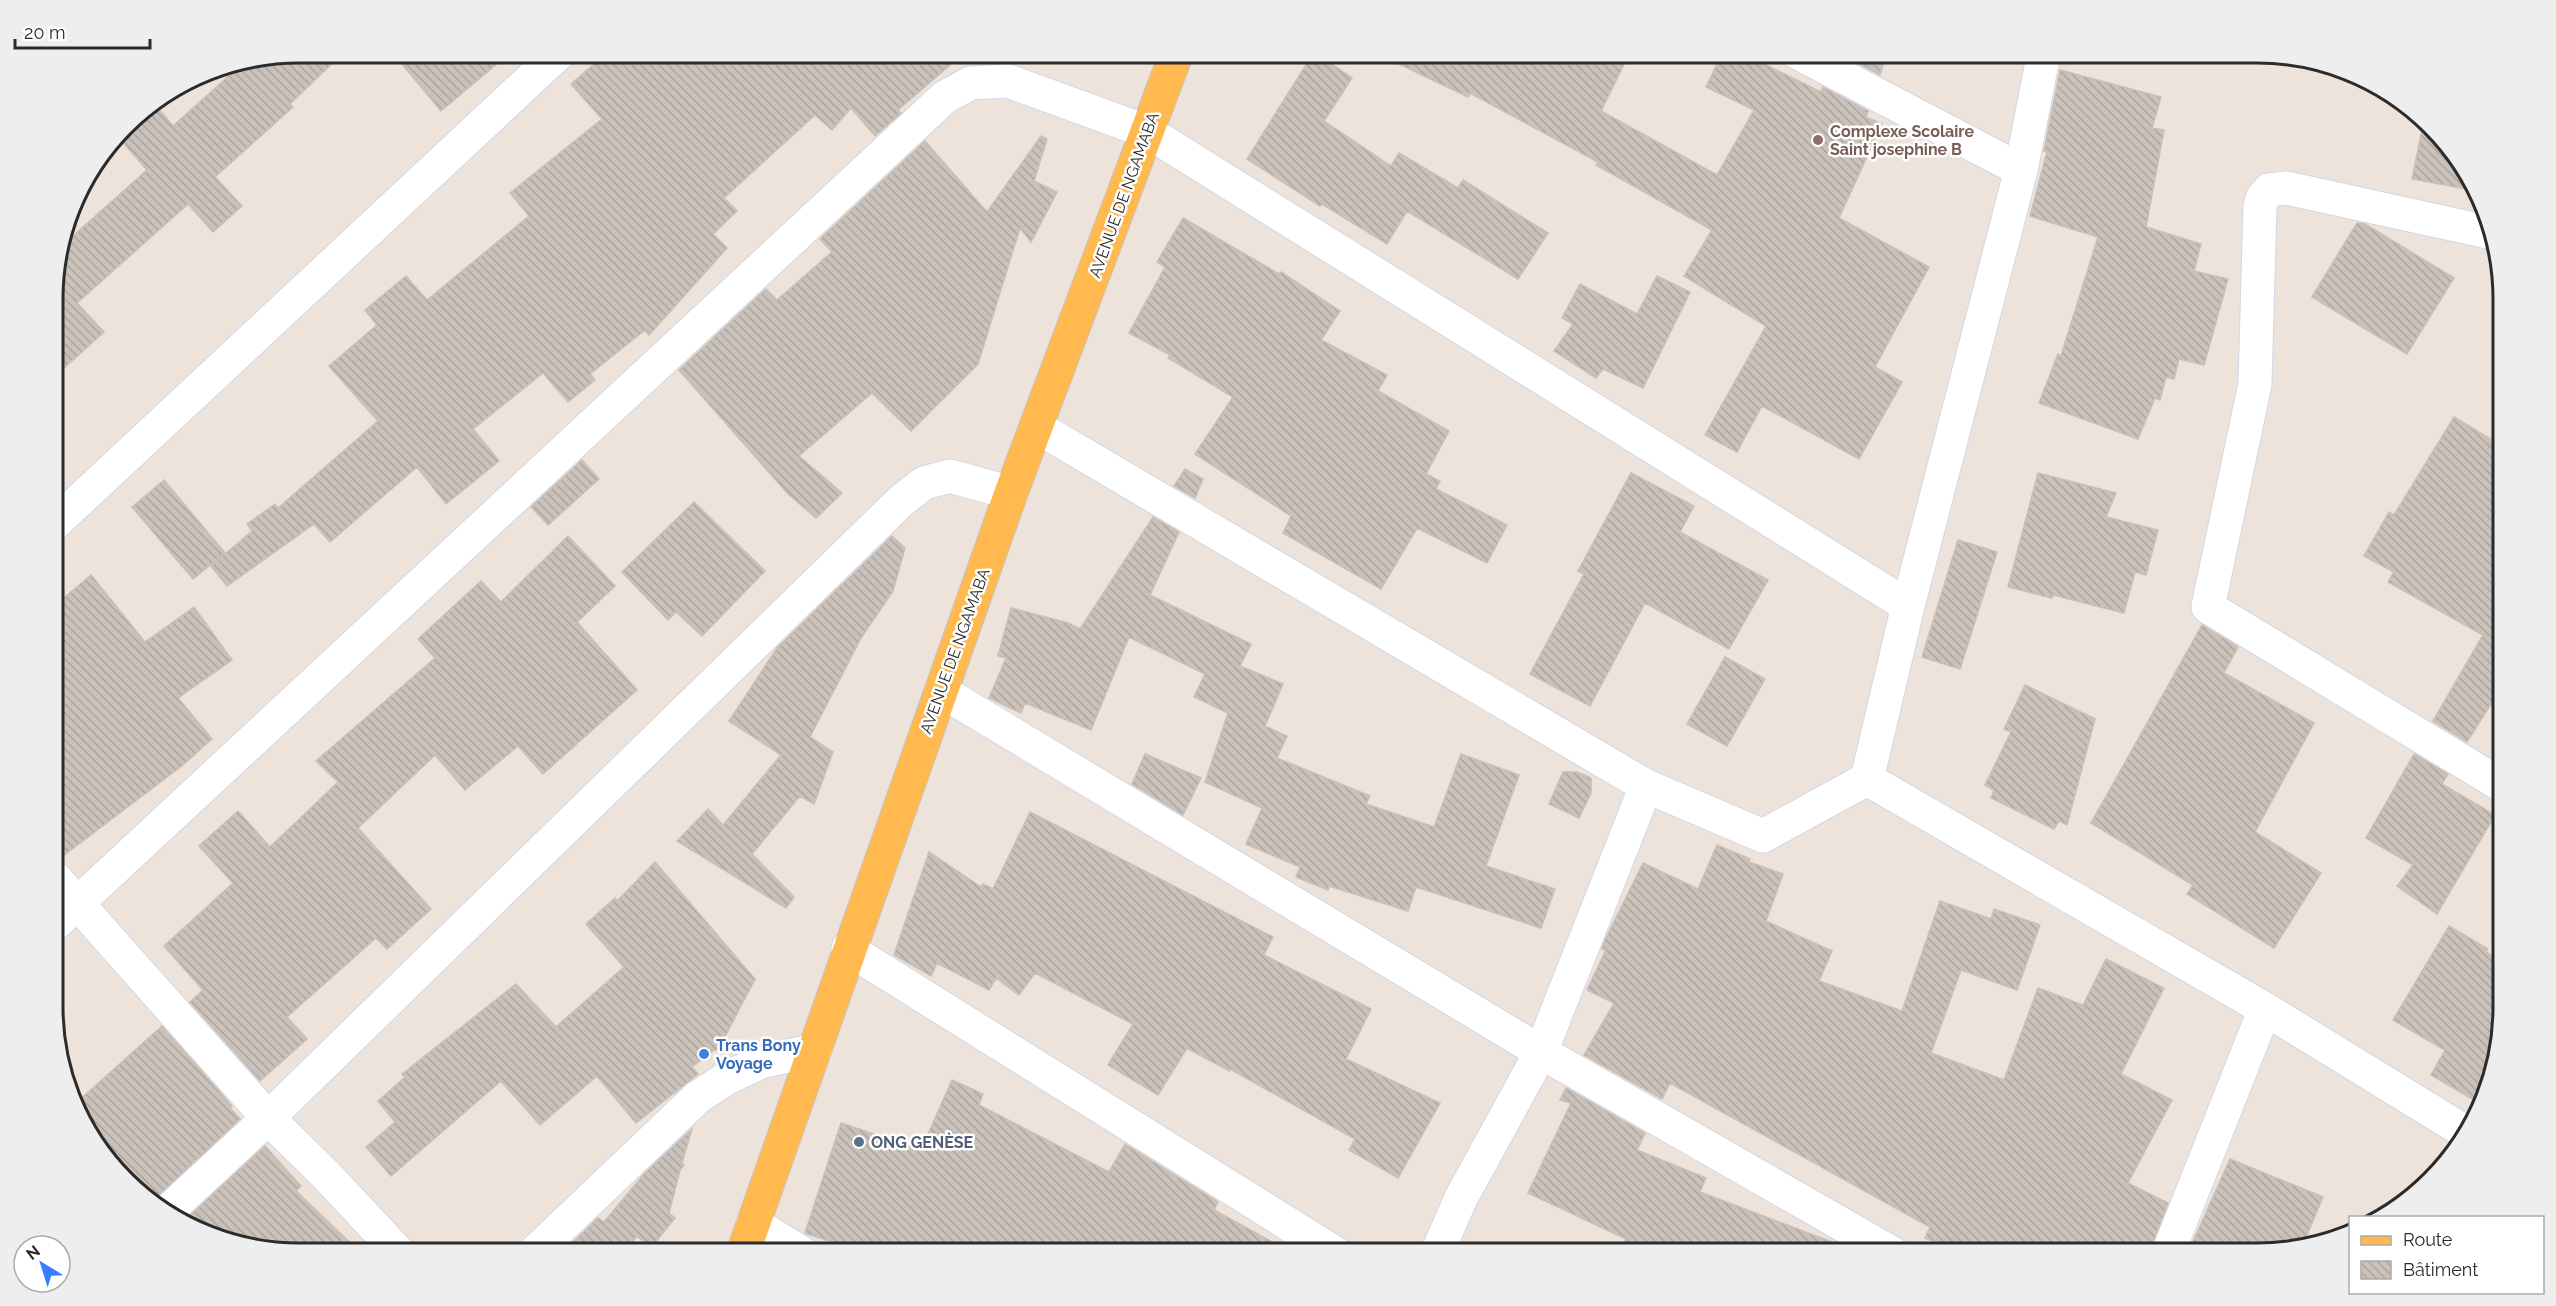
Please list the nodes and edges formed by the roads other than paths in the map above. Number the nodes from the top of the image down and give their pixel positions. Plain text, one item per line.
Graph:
1 (548, 63) edge
2 (1173, 63) edge
3 (1825, 63) edge
4 (2042, 63) edge
5 (1148, 132) junction
6 (2021, 170) junction
7 (2483, 231) edge
8 (1037, 427) junction
9 (1011, 493) junction
10 (63, 516) edge
11 (1908, 606) junction
12 (941, 691) junction
13 (1867, 779) junction
14 (2493, 780) edge
15 (1646, 786) junction
16 (63, 887) edge
17 (78, 903) junction
18 (63, 917) edge
19 (848, 949) junction
20 (2265, 1009) junction
21 (815, 1050) junction
22 (1541, 1052) junction
23 (268, 1118) junction
24 (2459, 1128) edge
25 (173, 1206) edge
26 (748, 1238) edge
27 (390, 1243) edge
28 (545, 1243) edge
29 (766, 1243) edge
30 (1319, 1243) edge
31 (1441, 1243) edge
32 (1875, 1243) edge
33 (2172, 1243) edge

1 - 10 street
2 - 5 main road, AVENUE DE NGAMABA
3 - 6 street
4 - 6 street
5 - 8 main road, AVENUE DE NGAMABA
5 - 11 street
5 - 17 street
6 - 11 street
7 - 14 street
8 - 9 main road, AVENUE DE NGAMABA
8 - 15 street
9 - 12 main road, AVENUE DE NGAMABA
9 - 23 street
11 - 13 street
12 - 19 main road, AVENUE DE NGAMABA
12 - 22 street
13 - 15 street
13 - 20 street
15 - 22 street
16 - 17 street
17 - 18 street
17 - 23 street
19 - 21 main road, AVENUE DE NGAMABA
19 - 30 street
20 - 24 street
20 - 33 street
21 - 26 main road, AVENUE DE NGAMABA
21 - 28 street
22 - 31 street
22 - 32 street
23 - 25 street
23 - 27 street
26 - 29 street

